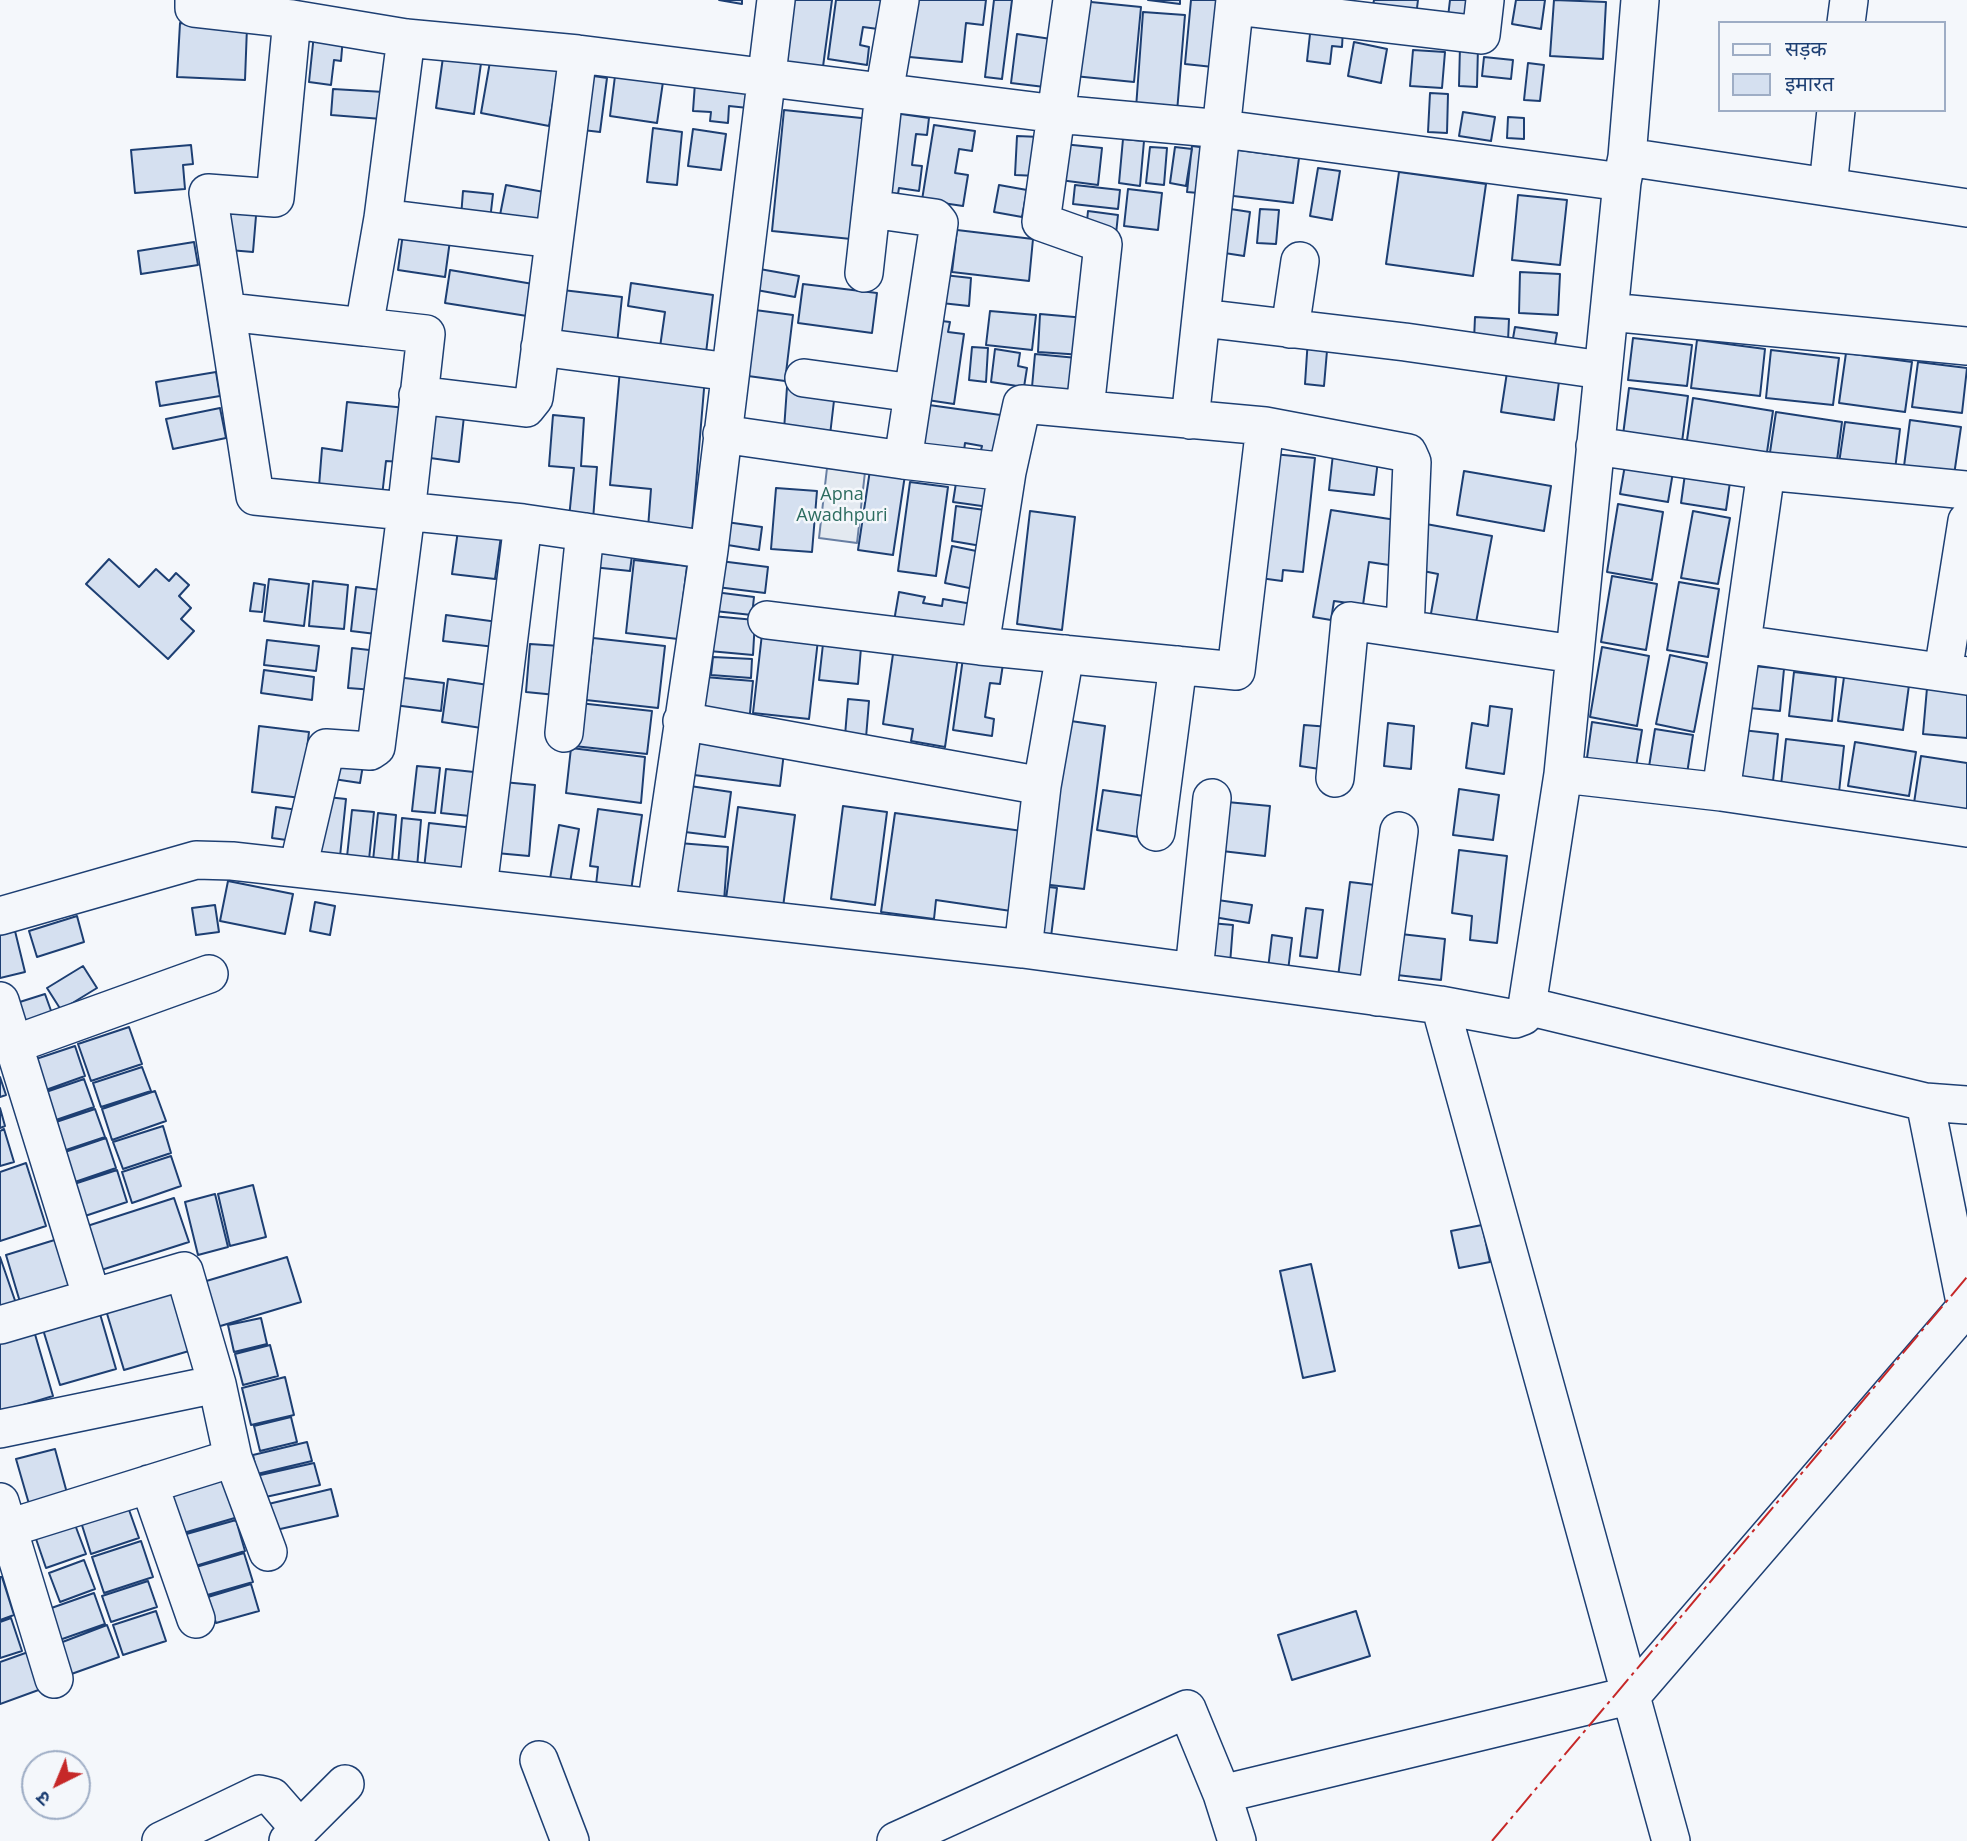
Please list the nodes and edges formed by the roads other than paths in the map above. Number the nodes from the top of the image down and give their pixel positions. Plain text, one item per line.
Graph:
1 (194, 0) edge
2 (776, 0) edge
3 (900, 0) edge
4 (1072, 0) edge
5 (1485, 0) edge
6 (1640, 0) edge
7 (1849, 0) edge
8 (1235, 3) edge
9 (1322, 8) edge
10 (292, 19) junction
11 (1846, 21) edge
12 (406, 38) junction
13 (578, 54) junction
14 (768, 79) junction
15 (884, 93) junction
16 (1836, 112) edge
17 (1057, 114) junction
18 (1223, 129) junction
19 (1625, 169) junction
20 (1828, 187) junction
21 (1967, 208) edge
22 (871, 209) junction
23 (383, 218) junction
24 (553, 239) junction
25 (1300, 261) dead end
26 (864, 272) dead end
27 (228, 312) junction
28 (1609, 312) junction
29 (1202, 318) junction
30 (364, 327) junction
31 (1290, 329) junction
32 (1967, 346) edge
33 (540, 347) junction
34 (1602, 370) junction
35 (730, 372) junction
36 (804, 378) dead end
37 (913, 393) junction
38 (418, 395) junction
39 (1085, 409) junction
40 (1191, 420) junction
41 (1265, 426) junction
42 (722, 434) junction
43 (1595, 446) junction
44 (903, 460) junction
45 (1766, 471) junction
46 (1007, 472) junction
47 (1967, 491) edge
48 (406, 513) junction
49 (1967, 521) edge
50 (523, 523) junction
51 (585, 532) junction
52 (709, 550) junction
53 (767, 620) dead end
54 (1405, 629) junction
55 (1742, 643) junction
56 (980, 646) junction
57 (1065, 654) junction
58 (1574, 654) junction
59 (1178, 665) junction
60 (1955, 674) edge
61 (682, 721) junction
62 (564, 733) dead end
63 (1563, 774) junction
64 (1335, 778) dead end
65 (1042, 786) junction
66 (1721, 792) junction
67 (1212, 797) dead end
68 (1967, 828) edge
69 (1399, 831) dead end
70 (1156, 832) dead end
71 (298, 868) junction
72 (478, 888) junction
73 (656, 908) junction
74 (0, 916) edge
75 (1023, 949) junction
76 (1194, 971) junction
77 (209, 974) dead end
78 (1377, 997) junction
79 (0, 1001) edge
80 (1440, 1005) junction
81 (1527, 1006) junction
82 (15, 1044) junction
83 (1925, 1102) junction
84 (1967, 1105) edge
85 (92, 1298) junction
86 (1966, 1309) edge
87 (0, 1325) edge
88 (217, 1384) junction
89 (0, 1429) edge
90 (233, 1458) junction
91 (149, 1484) junction
92 (5, 1515) edge
93 (268, 1552) dead end
94 (196, 1619) dead end
95 (54, 1679) dead end
96 (1632, 1695) junction
97 (539, 1760) dead end
98 (345, 1784) dead end
99 (1222, 1794) junction
100 (294, 1835) edge
101 (161, 1841) edge
102 (569, 1841) edge
103 (896, 1841) edge
104 (1237, 1841) edge
105 (1671, 1841) edge

1 - 10 street
2 - 14 street
3 - 15 street
4 - 17 street
5 - 9 street
6 - 19 street
7 - 11 street
8 - 9 street
8 - 18 street
10 - 12 street
10 - 27 street
12 - 13 street
12 - 23 street
13 - 14 street
13 - 24 street
14 - 15 street
14 - 35 street
15 - 17 street
15 - 22 street
16 - 20 street
17 - 18 street
17 - 39 street
18 - 19 street
18 - 29 street
19 - 20 street
19 - 28 street
20 - 21 street
22 - 26 street
22 - 37 street
23 - 24 street
23 - 30 street
24 - 33 street
25 - 31 street
27 - 30 street
27 - 48 street
28 - 32 street
28 - 34 street
29 - 31 street
29 - 40 street
30 - 38 street
31 - 34 street
33 - 35 street
33 - 38 street
34 - 43 street
35 - 42 street
36 - 37 street
37 - 44 street
38 - 48 street
39 - 40 street
39 - 46 street
40 - 41 street
41 - 54 street
41 - 59 street
42 - 44 street
42 - 52 street
43 - 45 street
43 - 58 street
44 - 46 street
45 - 47 street
45 - 55 street
46 - 56 street
48 - 50 street
48 - 71 street
49 - 60 street
50 - 51 street
50 - 72 street
51 - 52 street
51 - 62 street
52 - 61 street
53 - 56 street
54 - 58 street
54 - 64 street
55 - 60 street
55 - 66 street
56 - 57 street
57 - 59 street
57 - 65 street
58 - 63 street
59 - 70 street
61 - 65 street
61 - 73 street
63 - 66 street
63 - 81 street
65 - 75 street
66 - 68 street
67 - 76 street
69 - 78 street
71 - 72 street
71 - 74 street
72 - 73 street
73 - 75 street
75 - 76 street
76 - 78 street
77 - 82 street
78 - 80 street
79 - 82 street
80 - 81 street
80 - 96 street
81 - 83 street
82 - 85 street
83 - 84 street
83 - 86 street
85 - 87 street
85 - 88 street
86 - 96 street
88 - 89 street
88 - 90 street
90 - 91 street
90 - 93 street
91 - 92 street
91 - 94 street
92 - 95 street
96 - 99 street
96 - 105 street
97 - 102 street
98 - 100 street
99 - 103 street
99 - 104 street
100 - 101 street

